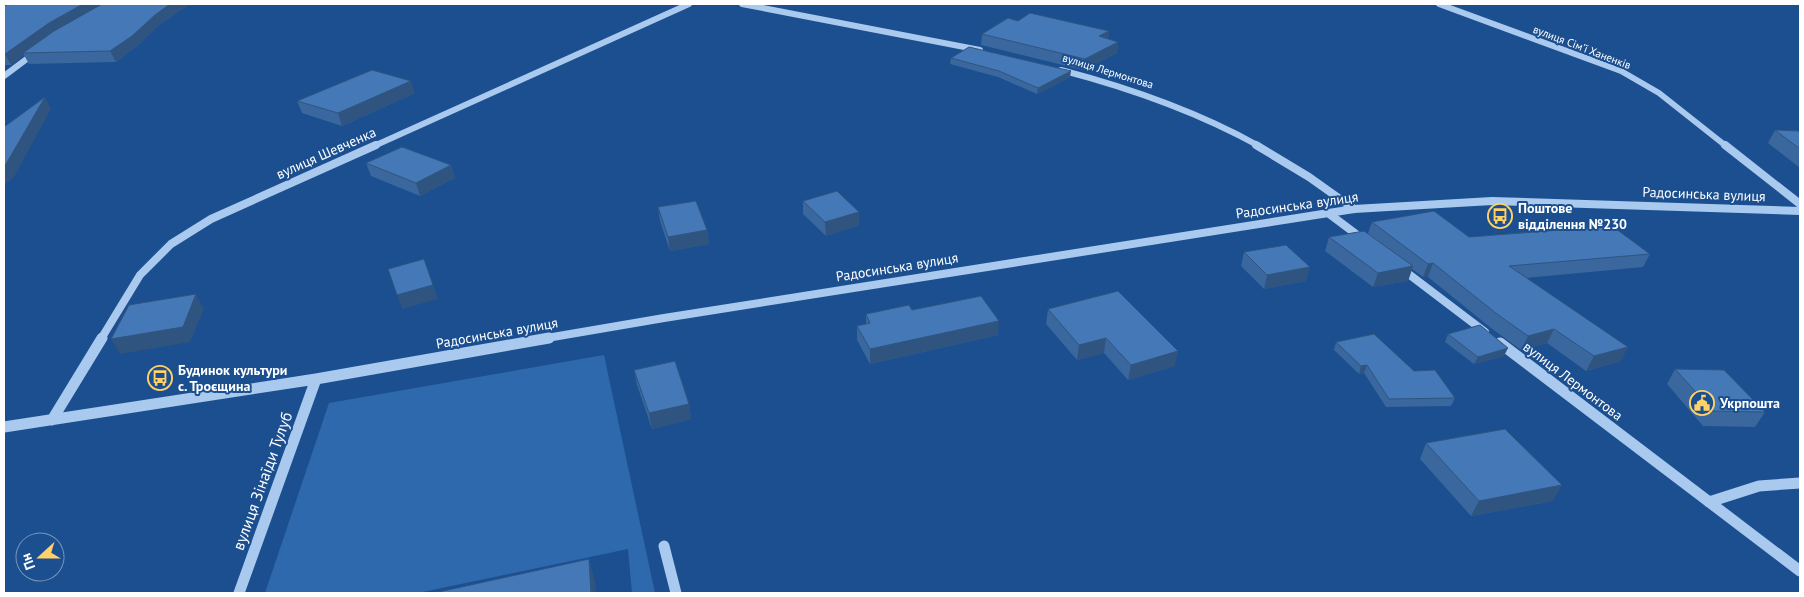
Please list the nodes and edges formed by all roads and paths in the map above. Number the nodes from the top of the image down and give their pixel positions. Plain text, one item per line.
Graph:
1 (689, 4) edge
2 (742, 4) edge
3 (1439, 4) edge
4 (42, 48) edge
5 (983, 51) edge
6 (1058, 69) edge
7 (4, 76) edge
8 (1800, 204) edge
9 (1354, 209) junction
10 (1800, 211) edge
11 (1328, 213) junction
12 (1376, 249) edge
13 (1392, 261) edge
14 (316, 379) junction
15 (52, 420) junction
16 (4, 427) edge
17 (1800, 483) edge
18 (1709, 502) junction
19 (664, 546) dead end
20 (1800, 571) edge
21 (239, 593) edge
22 (676, 593) edge

1 - 15 street, вулиця Шевченка
2 - 5 street
3 - 8 street, вулиця Сімʼї Ханенків
4 - 7 street
6 - 9 street, вулиця Лермонтова
9 - 10 street, Радосинська вулиця
9 - 11 street, Радосинська вулиця
11 - 12 street
11 - 14 street, Радосинська вулиця
13 - 18 street, вулиця Лермонтова
14 - 15 street, Радосинська вулиця
14 - 21 street, вулиця Зінаїди Тулуб
15 - 16 street, Радосинська вулиця
17 - 18 street
18 - 20 street, вулиця Лермонтова
19 - 22 street

